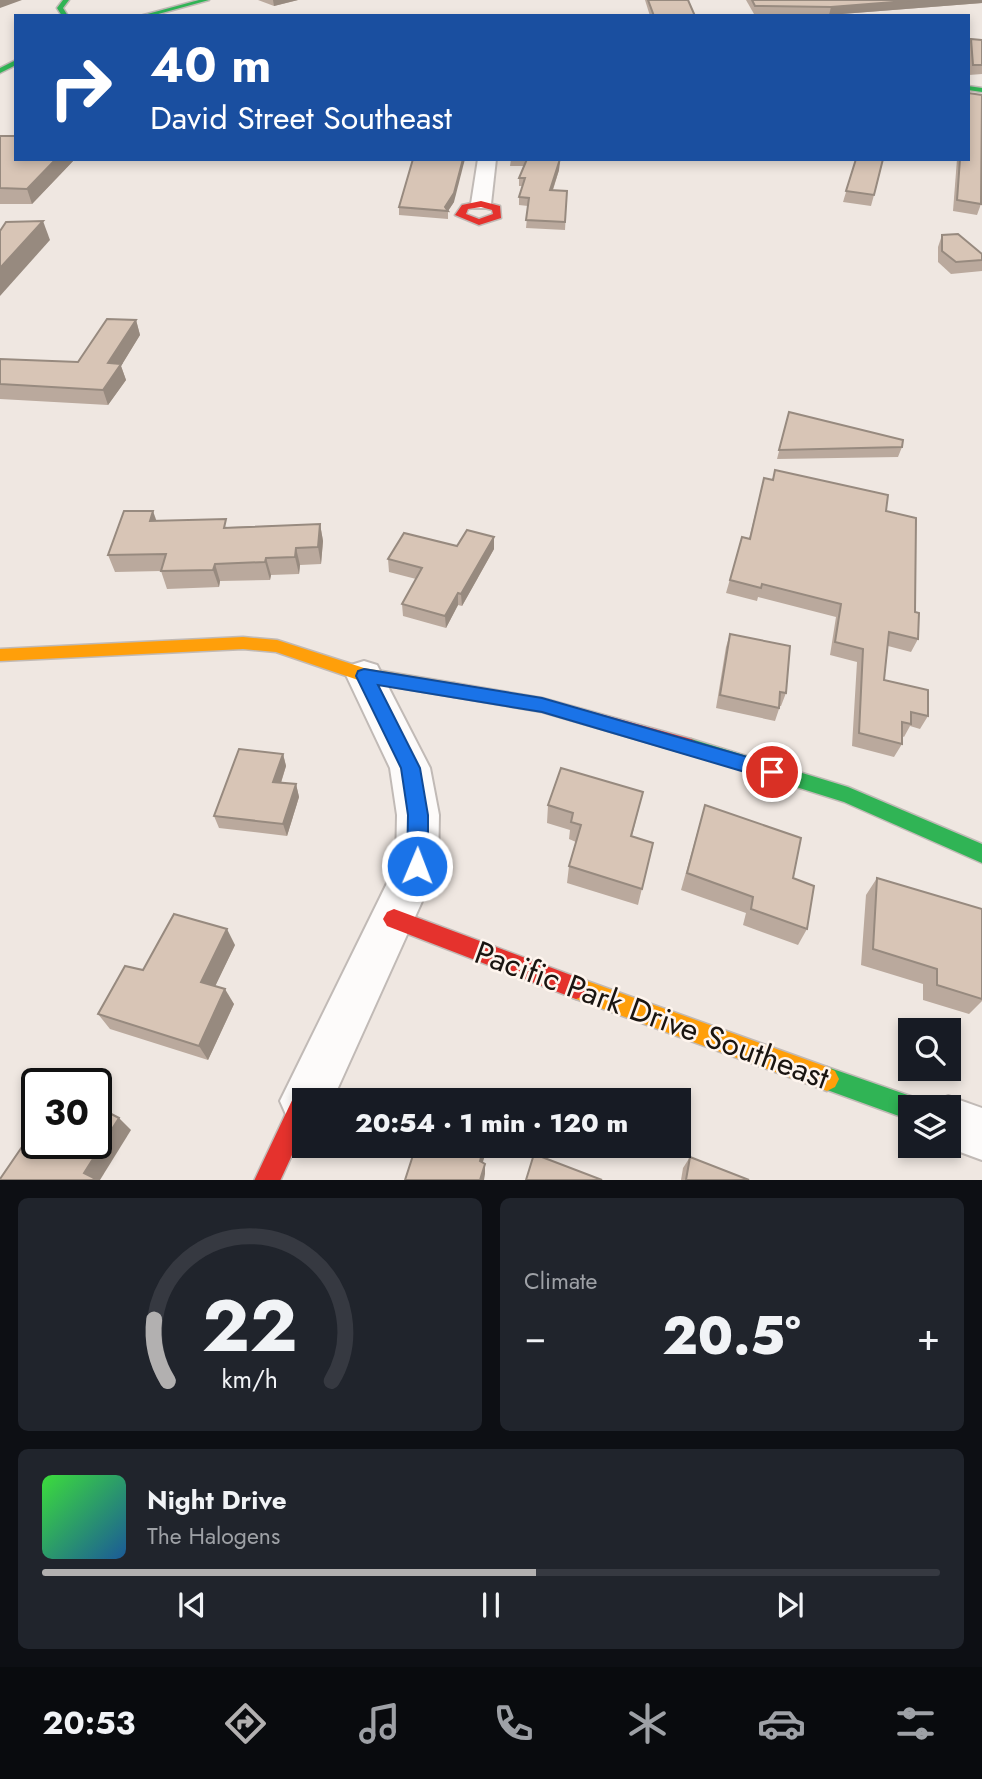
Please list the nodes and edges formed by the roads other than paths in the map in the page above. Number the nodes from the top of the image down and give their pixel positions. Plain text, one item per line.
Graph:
1 (206, 0) edge
2 (151, 14) edge
3 (487, 161) edge
4 (481, 204) dead end
5 (0, 655) edge
6 (364, 676) junction
7 (982, 854) edge
8 (394, 919) junction
9 (312, 1088) edge
10 (898, 1104) edge
11 (961, 1127) edge
12 (292, 1129) edge
13 (982, 1134) edge
14 (267, 1180) edge

1 - 2 street
3 - 4 street
5 - 6 street
6 - 7 street
6 - 8 street
8 - 9 street
8 - 10 street, Pacific Park Drive Southeast
11 - 13 street
12 - 14 street

